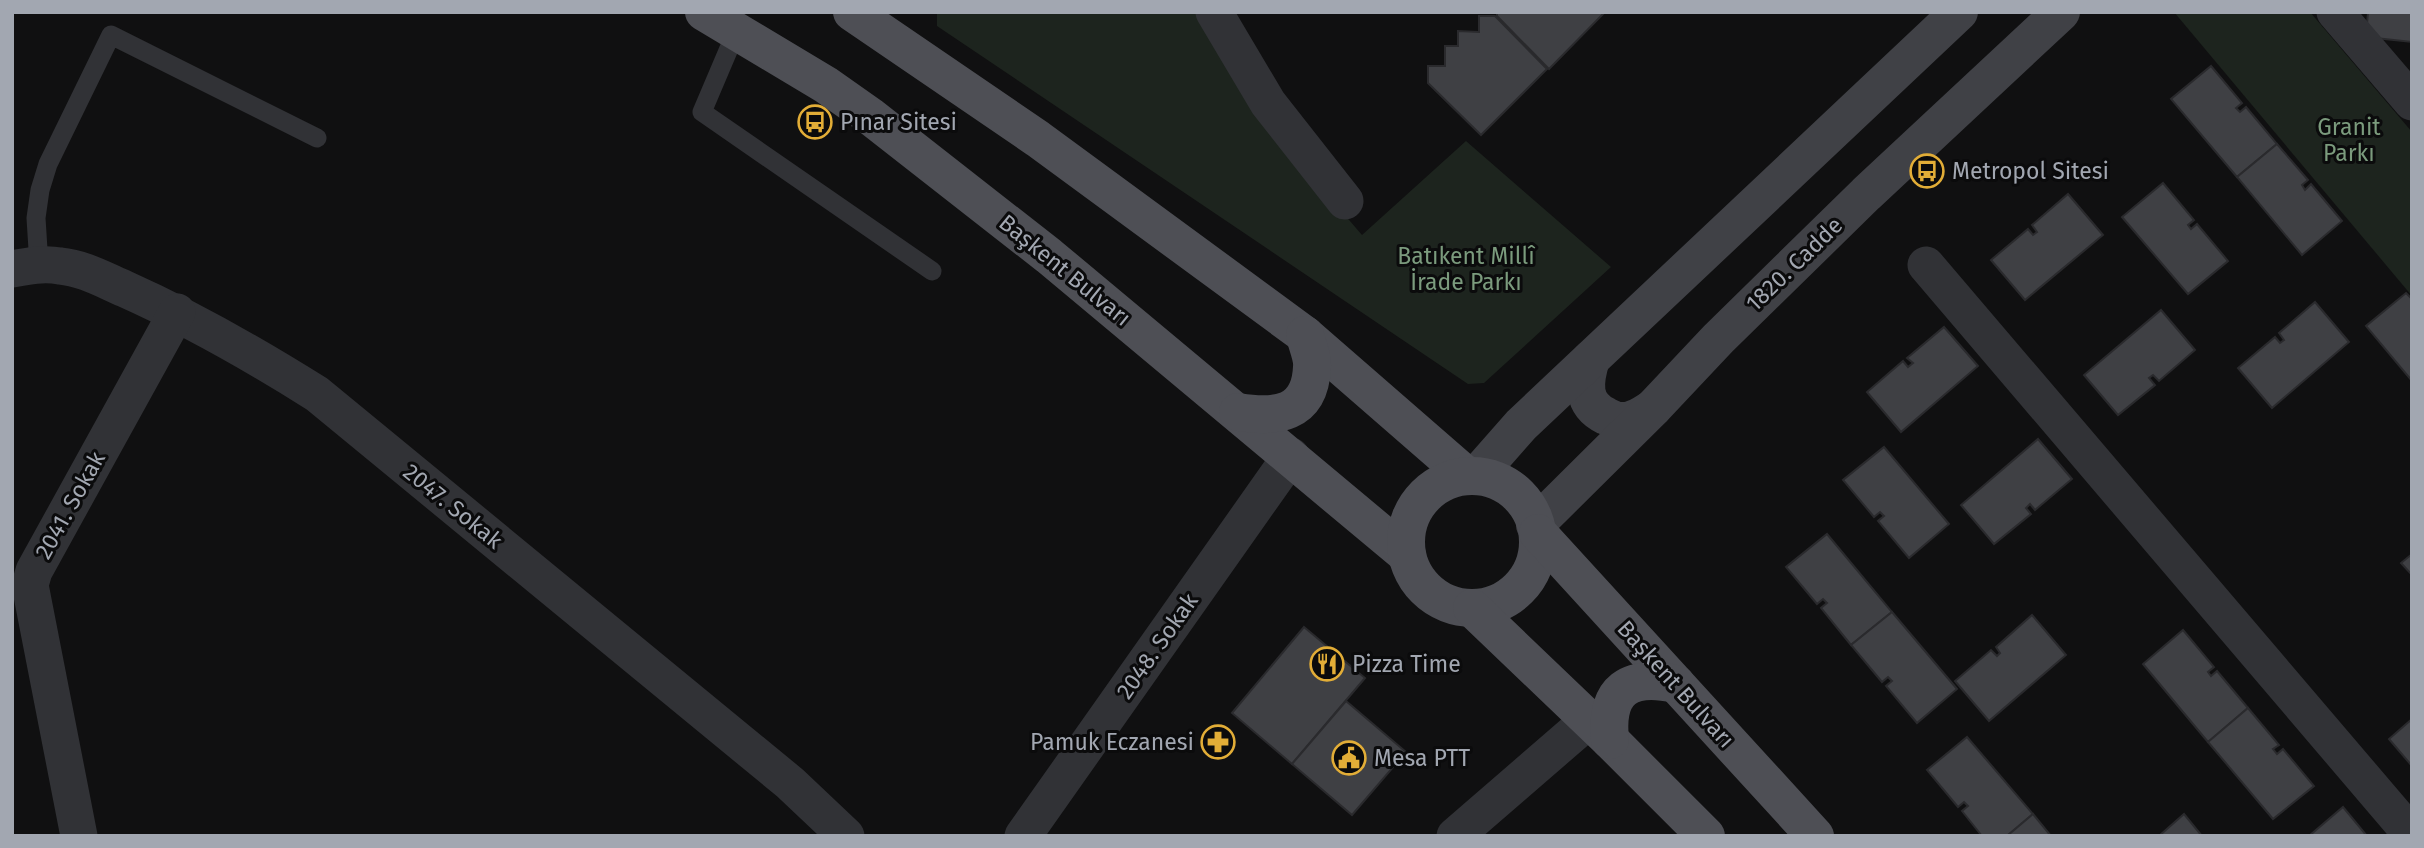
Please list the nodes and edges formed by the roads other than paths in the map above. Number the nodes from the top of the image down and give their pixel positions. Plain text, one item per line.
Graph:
1 (704, 12) edge
2 (1214, 12) edge
3 (1959, 12) edge
4 (2061, 12) edge
5 (2335, 12) edge
6 (863, 15) edge
7 (736, 32) junction
8 (2412, 102) edge
9 (317, 138) dead end
10 (1345, 201) dead end
11 (1926, 265) dead end
12 (26, 267) edge
13 (932, 271) dead end
14 (177, 312) junction
15 (1304, 335) junction
16 (1591, 359) junction
17 (1653, 408) junction
18 (1238, 412) junction
19 (1291, 456) junction
20 (1472, 476) junction
21 (1537, 529) junction
22 (1407, 555) junction
23 (1472, 608) junction
24 (1676, 684) junction
25 (1600, 730) junction
26 (2412, 835) edge
27 (79, 836) edge
28 (846, 836) edge
29 (1023, 836) edge
30 (1455, 836) edge
31 (1706, 836) edge
32 (1815, 836) edge

1 - 7 main road, Başkent Bulvarı
2 - 10 street
3 - 16 main road
4 - 17 main road, 1820. Cadde
5 - 8 street
6 - 15 main road
7 - 13 lane
7 - 18 main road, Başkent Bulvarı
9 - 12 lane
11 - 26 street
12 - 14 street, 2047. Sokak
14 - 27 street, 2041. Sokak
14 - 28 street, 2047. Sokak
15 - 18 main road
15 - 20 main road
16 - 17 main road
16 - 20 main road
17 - 21 main road, 1820. Cadde
18 - 19 main road, Başkent Bulvarı
19 - 22 main road, Başkent Bulvarı
19 - 29 street, 2048. Sokak
20 - 21 main road
20 - 22 main road
21 - 23 main road
21 - 24 main road, Başkent Bulvarı
22 - 23 main road
23 - 25 main road
24 - 25 main road
24 - 32 main road, Başkent Bulvarı
25 - 30 street
25 - 31 main road

